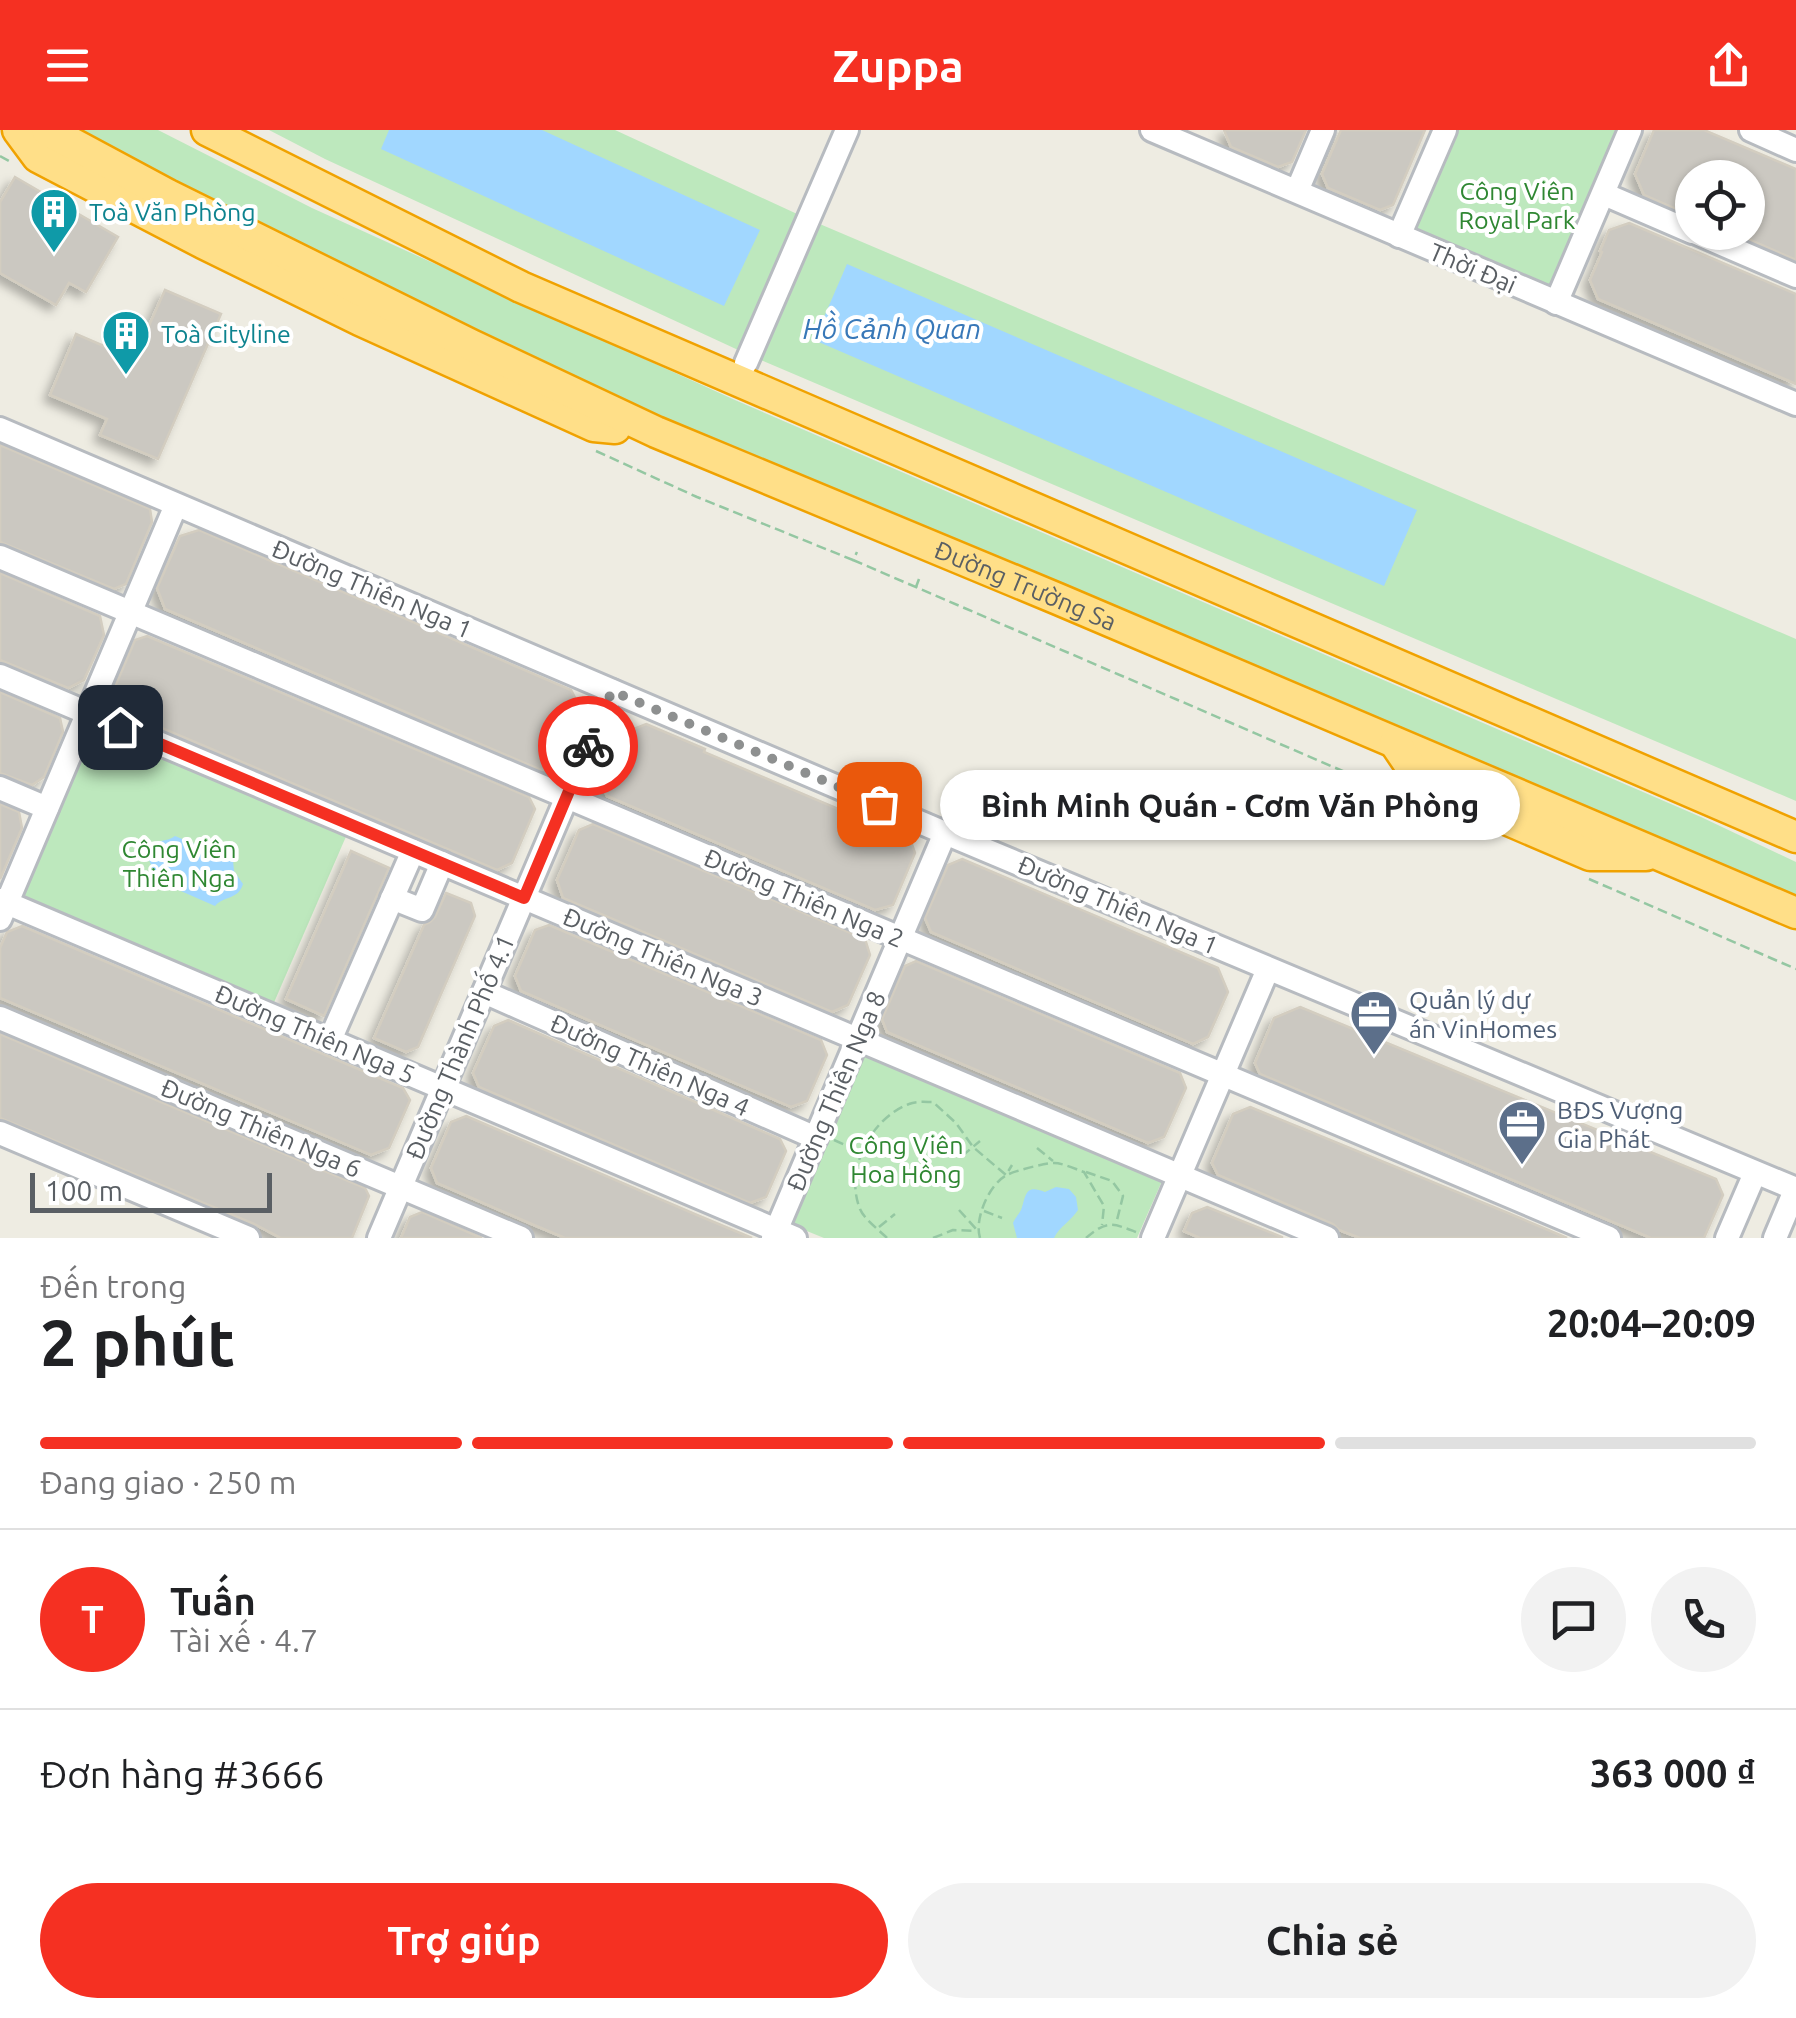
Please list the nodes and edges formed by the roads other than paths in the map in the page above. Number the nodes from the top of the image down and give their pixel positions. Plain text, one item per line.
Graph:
1 (18, 130) edge
2 (47, 130) edge
3 (208, 130) edge
4 (242, 130) edge
5 (846, 130) edge
6 (1152, 130) edge
7 (1323, 130) edge
8 (1445, 130) edge
9 (1630, 130) edge
10 (1750, 130) edge
11 (1204, 140) edge
12 (1796, 150) edge
13 (1297, 191) junction
14 (1604, 194) junction
15 (1675, 224) edge
16 (1398, 236) junction
17 (1735, 250) edge
18 (1796, 276) edge
19 (1556, 304) junction
20 (746, 363) junction
21 (1796, 404) edge
22 (0, 429) edge
23 (656, 432) junction
24 (930, 464) junction
25 (176, 505) junction
26 (0, 557) edge
27 (130, 612) junction
28 (0, 676) edge
29 (612, 691) junction
30 (88, 713) junction
31 (0, 788) edge
32 (566, 797) junction
33 (47, 808) junction
34 (945, 833) junction
35 (1796, 837) edge
36 (413, 851) junction
37 (442, 863) junction
38 (392, 898) junction
39 (524, 898) junction
40 (2, 907) edge
41 (1796, 913) edge
42 (900, 938) junction
43 (1268, 969) junction
44 (484, 992) junction
45 (0, 1018) edge
46 (858, 1039) junction
47 (330, 1040) junction
48 (1222, 1074) junction
49 (442, 1088) junction
50 (0, 1133) edge
51 (817, 1135) junction
52 (1755, 1173) junction
53 (1179, 1176) junction
54 (400, 1187) junction
55 (1796, 1188) edge
56 (781, 1235) edge
57 (1143, 1235) edge
58 (248, 1238) edge
59 (379, 1238) edge
60 (521, 1238) edge
61 (1327, 1238) edge
62 (1609, 1238) edge
63 (1727, 1238) edge
64 (1774, 1238) edge

1 - 23 highway, Đường Trường Sa
2 - 23 highway, Đường Trường Sa
3 - 24 highway
4 - 20 highway
5 - 20 street
6 - 11 street, Thời Đại
7 - 13 street
8 - 16 street
9 - 14 street
10 - 12 street
11 - 13 street, Thời Đại
13 - 16 street, Thời Đại
14 - 15 street
14 - 19 street
16 - 19 street, Thời Đại
17 - 18 street
19 - 21 street, Thời Đại
20 - 24 highway
22 - 25 street, Đường Thiên Nga 1
23 - 41 highway, Đường Trường Sa
24 - 35 highway
25 - 27 street
25 - 29 street, Đường Thiên Nga 1
26 - 27 street, Đường Thiên Nga 2
27 - 30 street
27 - 32 street, Đường Thiên Nga 2
28 - 30 street, Đường Thiên Nga 3
29 - 32 street, Đường Thành Phố 4.1
29 - 34 street, Đường Thiên Nga 1
30 - 33 street
30 - 36 street, Đường Thiên Nga 3
31 - 33 street
32 - 39 street, Đường Thành Phố 4.1
32 - 42 street, Đường Thiên Nga 2
33 - 40 street
34 - 42 street, Đường Thiên Nga 8
34 - 43 street, Đường Thiên Nga 1
36 - 37 street, Đường Thiên Nga 3
36 - 38 street
37 - 38 street
37 - 39 street, Đường Thiên Nga 3
38 - 47 street
39 - 44 street, Đường Thành Phố 4.1
39 - 46 street, Đường Thiên Nga 3
40 - 47 street, Đường Thiên Nga 5
42 - 46 street, Đường Thiên Nga 8
42 - 48 street, Đường Thiên Nga 2
43 - 48 street
43 - 52 street, Đường Thiên Nga 1
44 - 49 street, Đường Thành Phố 4.1
44 - 51 street, Đường Thiên Nga 4
45 - 54 street, Đường Thiên Nga 6
46 - 51 street, Đường Thiên Nga 8
46 - 53 street, Đường Thiên Nga 3
47 - 49 street, Đường Thiên Nga 5
48 - 53 street
48 - 62 street, Đường Thiên Nga 2
49 - 54 street, Đường Thành Phố 4.1
49 - 56 street, Đường Thiên Nga 5
50 - 58 street
51 - 56 street, Đường Thiên Nga 8
52 - 55 street, Đường Thiên Nga 1
52 - 63 street
53 - 57 street
53 - 61 street, Đường Thiên Nga 3
54 - 59 street, Đường Thành Phố 4.1
54 - 60 street, Đường Thiên Nga 6
55 - 64 street

